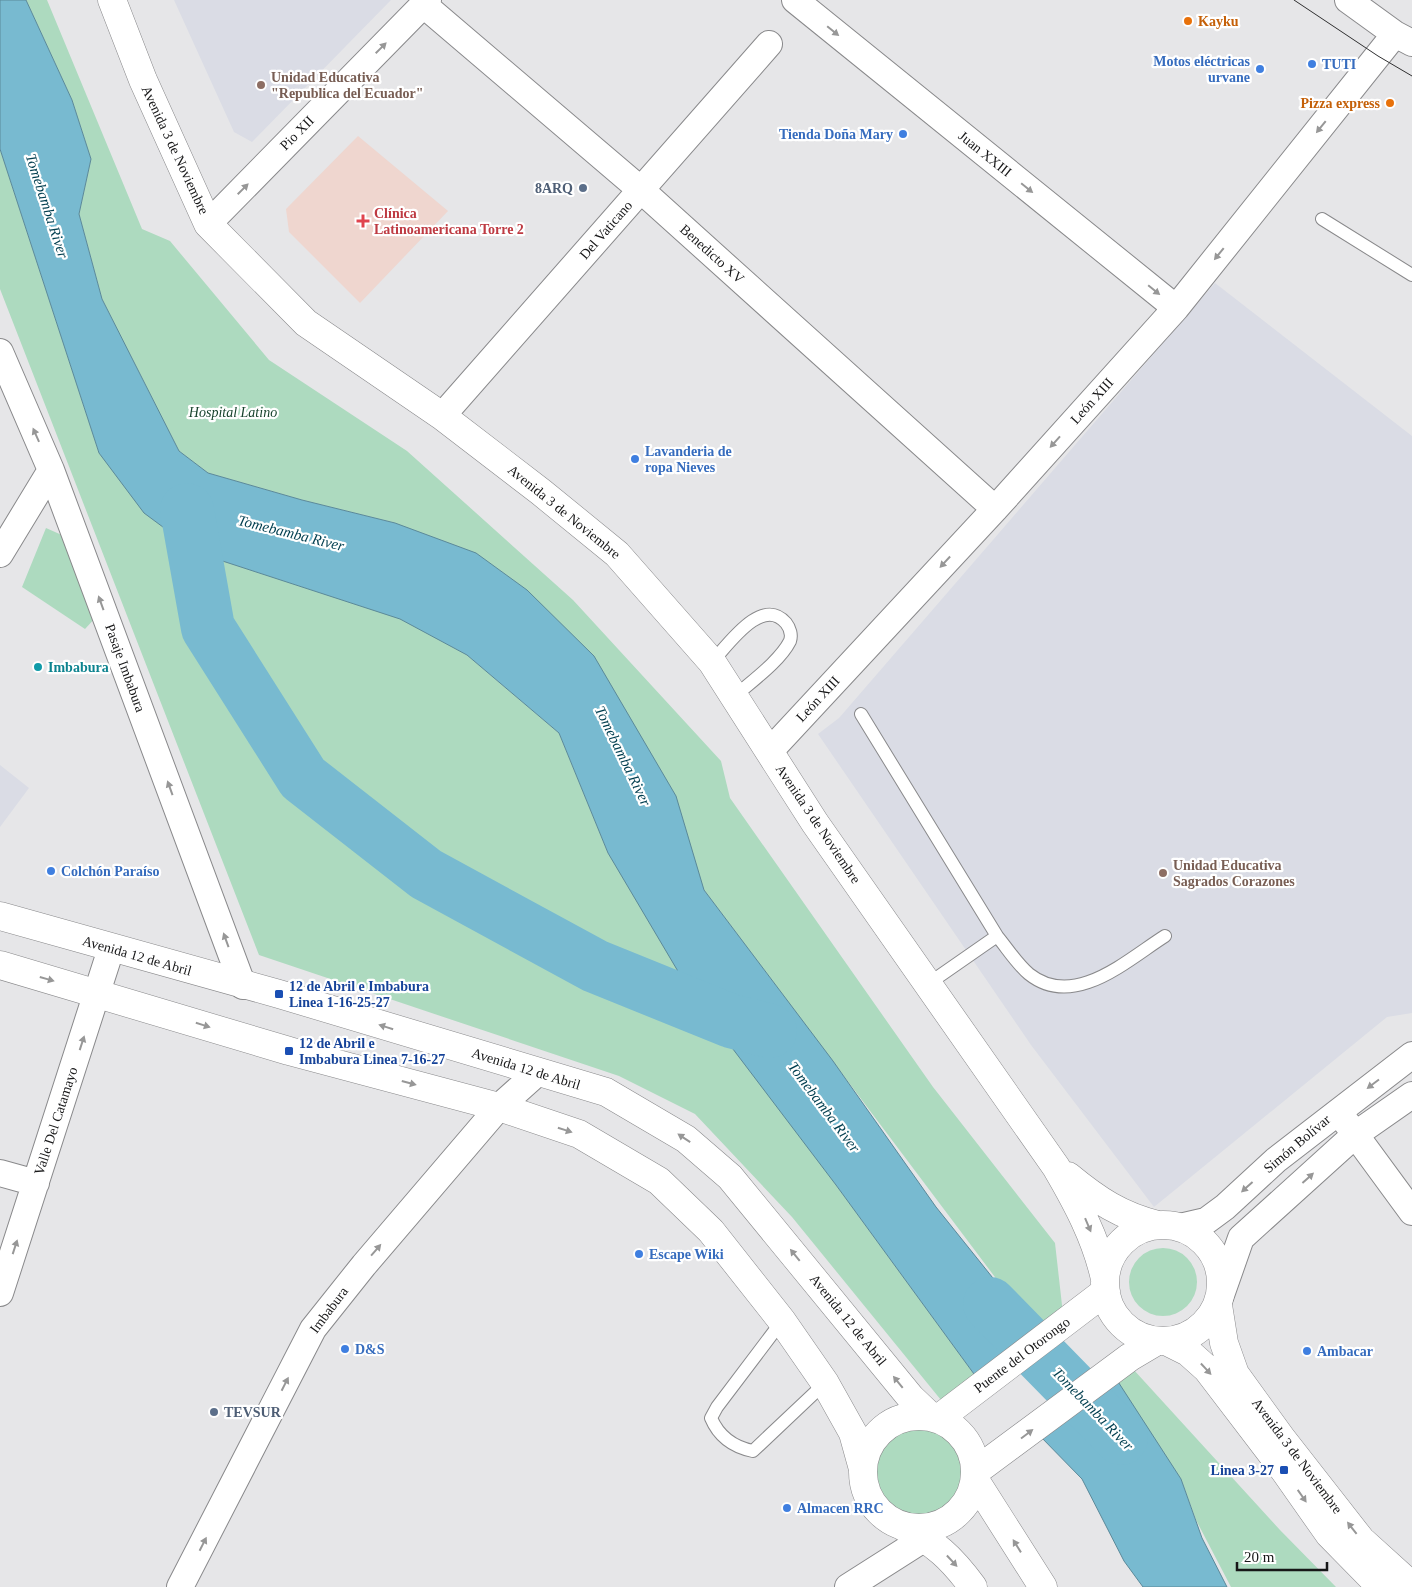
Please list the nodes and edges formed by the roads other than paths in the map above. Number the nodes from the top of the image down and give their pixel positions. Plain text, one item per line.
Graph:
1 (112, 0) edge
2 (795, 0) edge
3 (1348, 0) edge
4 (426, 2) edge
5 (1404, 38) edge
6 (769, 44) dead end
7 (641, 190) junction
8 (1322, 219) dead end
9 (208, 224) junction
10 (1412, 275) edge
11 (1176, 308) junction
12 (0, 352) edge
13 (442, 416) junction
14 (51, 470) junction
15 (995, 509) junction
16 (3, 540) edge
17 (712, 662) junction
18 (735, 696) junction
19 (861, 714) dead end
20 (770, 751) junction
21 (0, 916) edge
22 (997, 936) junction
23 (1165, 936) dead end
24 (111, 949) junction
25 (0, 965) edge
26 (928, 984) junction
27 (243, 986) junction
28 (97, 993) junction
29 (1412, 1055) edge
30 (536, 1072) junction
31 (1412, 1095) edge
32 (499, 1108) junction
33 (1338, 1111) junction
34 (1356, 1134) junction
35 (1056, 1167) junction
36 (0, 1173) edge
37 (36, 1183) junction
38 (1412, 1212) edge
39 (1169, 1226) junction
40 (1102, 1290) junction
41 (0, 1294) edge
42 (1219, 1302) junction
43 (782, 1322) junction
44 (1155, 1345) junction
45 (825, 1383) junction
46 (939, 1416) junction
47 (863, 1469) junction
48 (980, 1472) junction
49 (898, 1524) junction
50 (925, 1538) junction
51 (1412, 1586) edge
52 (180, 1587) edge
53 (848, 1587) edge
54 (973, 1587) edge
55 (1043, 1587) edge
56 (1381, 1587) edge

1 - 9 street, Avenida 3 de Noviembre
2 -> 11 street, Juan XXIII
3 - 5 street
4 - 7 street, Benedicto XV
9 -> 4 street, Pio XII
5 -> 11 street, León XIII
6 - 7 street, Del Vaticano
7 - 13 street, Del Vaticano
7 - 15 street, Benedicto XV
8 - 10 lane
9 - 13 street, Avenida 3 de Noviembre
11 -> 15 street, León XIII
14 -> 12 street, Pasaje Imbabura
13 - 17 street, Avenida 3 de Noviembre
14 - 16 street
27 -> 14 street, Pasaje Imbabura
15 -> 20 street, León XIII
17 - 18 street, Avenida 3 de Noviembre
17 - 18 lane
18 - 20 street, Avenida 3 de Noviembre
19 - 22 lane
20 - 26 street, Avenida 3 de Noviembre
21 - 24 street, Avenida 12 de Abril
22 - 23 lane
22 - 26 lane
24 - 27 street, Avenida 12 de Abril
24 - 28 street, Valle Del Catamayo
25 -> 28 street
26 - 35 street, Avenida 3 de Noviembre
30 -> 27 street, Avenida 12 de Abril
28 -> 32 street
37 -> 28 street, Valle Del Catamayo
29 -> 33 street, Simón Bolívar
30 - 32 street, Imbabura
46 -> 30 street, Avenida 12 de Abril
31 - 34 street
32 -> 43 street
52 -> 32 street, Imbabura
33 - 34 street
33 -> 39 street, Simón Bolívar
34 - 38 street
42 -> 34 street
35 - 39 street, Avenida 3 de Noviembre
35 -> 40 street, Avenida 3 de Noviembre
36 - 37 street
41 -> 37 street, Valle Del Catamayo
39 - 40 street
39 - 42 street
40 - 44 street
40 - 46 street, Puente del Otorongo
42 - 44 street
51 -> 42 street, Avenida 3 de Noviembre
43 - 45 street
43 - 45 lane
48 -> 44 street
44 -> 56 street, Avenida 3 de Noviembre
45 - 47 street
46 - 47 street
46 - 48 street, Avenida 12 de Abril
47 - 49 street
48 - 49 street
55 -> 48 street, Avenida 12 de Abril
49 - 50 street
50 - 53 street
50 -> 54 street

